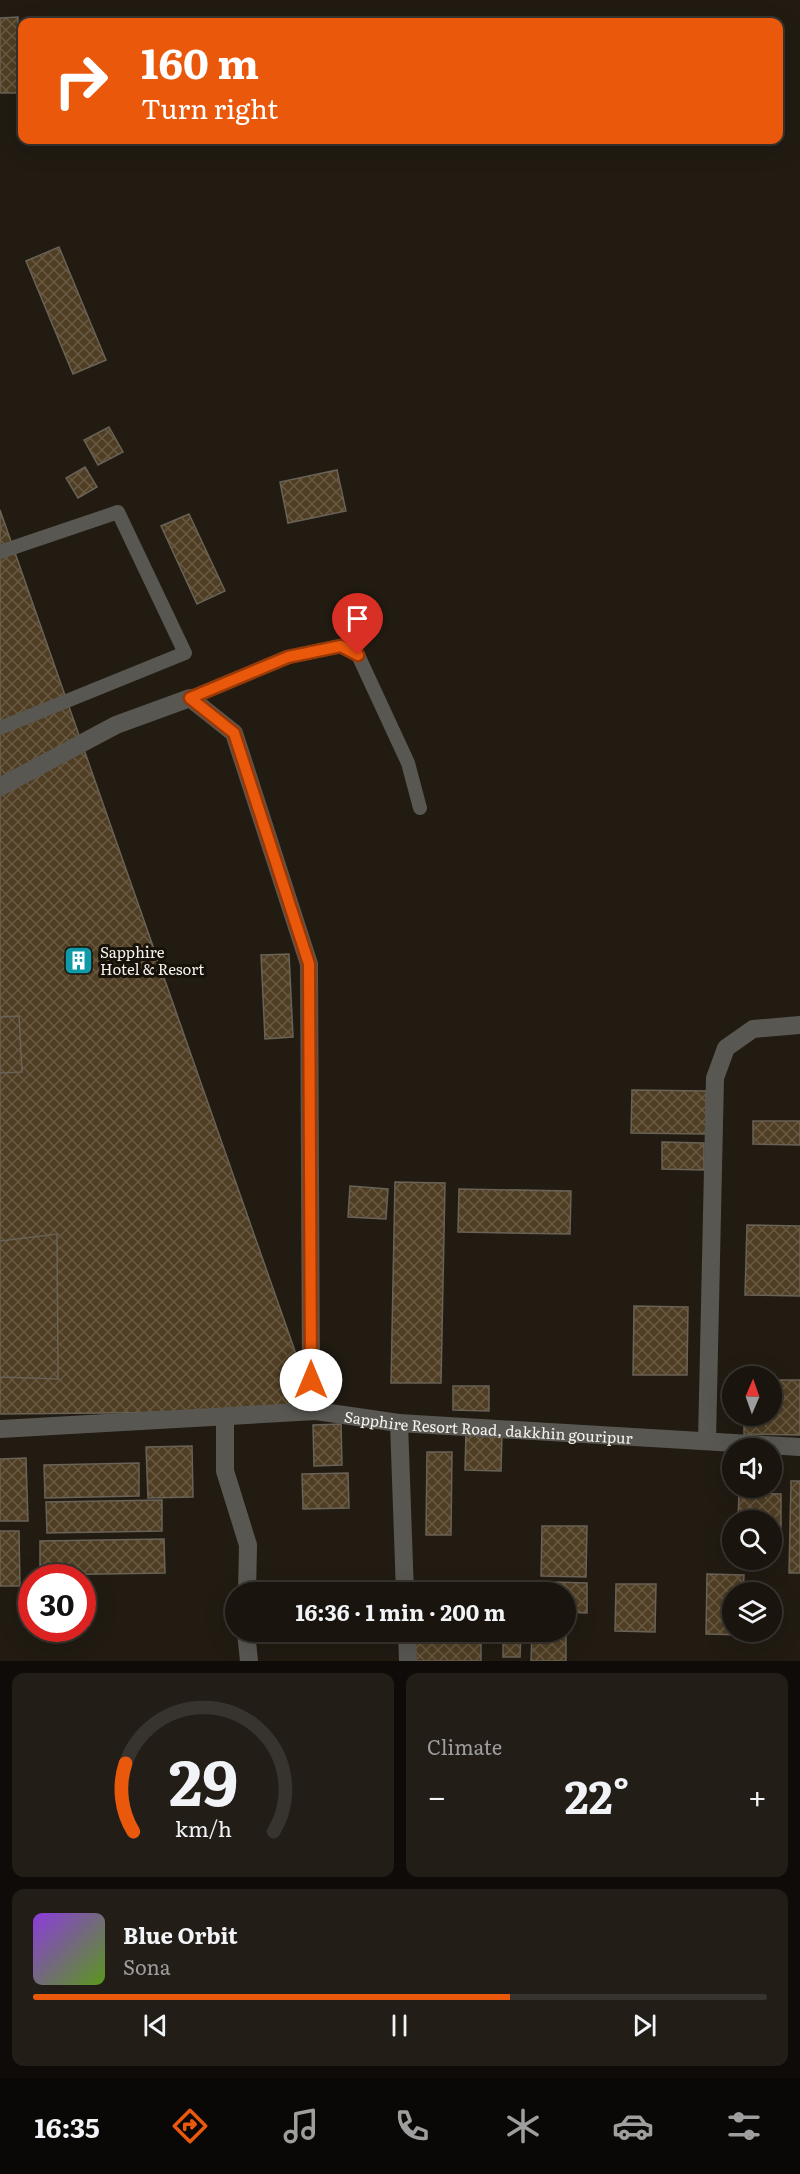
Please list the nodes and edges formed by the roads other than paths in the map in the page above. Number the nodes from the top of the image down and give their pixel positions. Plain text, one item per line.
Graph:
1 (0, 552) edge
2 (190, 698) junction
3 (0, 728) edge
4 (0, 787) edge
5 (420, 808) dead end
6 (800, 1024) edge
7 (316, 1411) junction
8 (225, 1417) junction
9 (399, 1424) junction
10 (0, 1429) edge
11 (706, 1441) junction
12 (800, 1448) edge
13 (247, 1582) edge
14 (405, 1582) edge
15 (247, 1642) edge
16 (407, 1642) edge
17 (249, 1661) edge
18 (408, 1661) edge

1 - 3 lane
2 - 4 street
2 - 5 lane
2 - 7 street
6 - 11 street
7 - 8 street, Sapphire Resort Road, dakkhin gouripur
7 - 9 street, Sapphire Resort Road, dakkhin gouripur
8 - 10 street, Sapphire Resort Road, dakkhin gouripur
8 - 13 street
9 - 11 street, Sapphire Resort Road, dakkhin gouripur
9 - 14 street
11 - 12 street, Sapphire Resort Road, dakkhin gouripur
15 - 17 street
16 - 18 street

